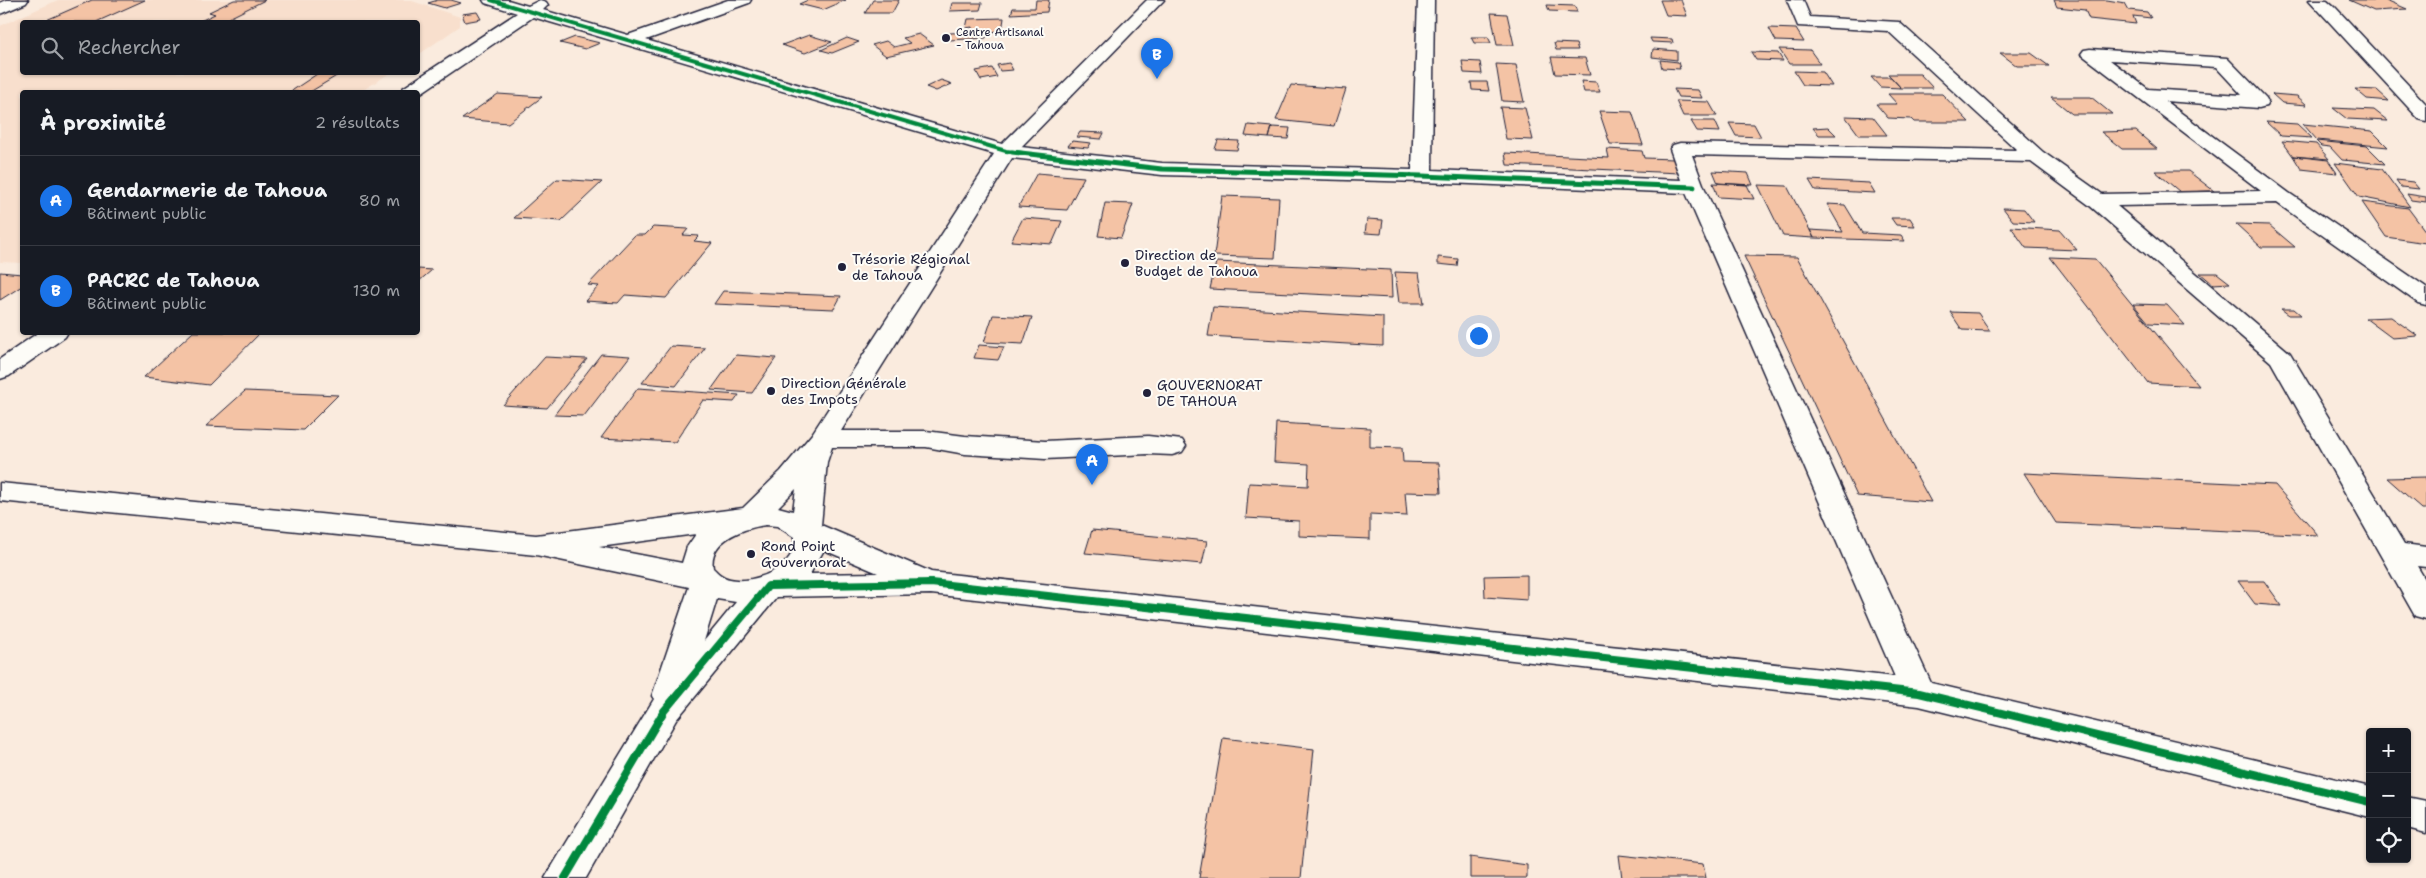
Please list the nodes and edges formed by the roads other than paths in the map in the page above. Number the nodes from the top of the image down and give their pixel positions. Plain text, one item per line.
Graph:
1 (20, 0) edge
2 (490, 0) edge
3 (551, 0) edge
4 (743, 0) edge
5 (1156, 0) edge
6 (1426, 0) edge
7 (1795, 0) edge
8 (2317, 0) edge
9 (0, 9) edge
10 (530, 10) junction
11 (630, 40) junction
12 (413, 90) edge
13 (2145, 94) junction
14 (2426, 115) edge
15 (1006, 151) junction
16 (2036, 156) junction
17 (1422, 176) junction
18 (1694, 187) junction
19 (2282, 197) junction
20 (2097, 200) junction
21 (2426, 298) edge
22 (52, 335) edge
23 (0, 371) edge
24 (822, 439) junction
25 (1172, 446) dead end
26 (0, 492) edge
27 (752, 517) junction
28 (806, 530) junction
29 (536, 545) junction
30 (2394, 553) junction
31 (2426, 557) edge
32 (706, 581) junction
33 (931, 583) junction
34 (768, 586) junction
35 (2426, 608) edge
36 (1919, 693) junction
37 (664, 711) junction
38 (2366, 801) edge
39 (2411, 813) edge
40 (2426, 817) edge
41 (564, 878) edge

1 - 9 street
2 - 10 street
3 - 10 street
4 - 11 street
5 - 15 street
6 - 17 street
7 - 16 street
8 - 14 street
10 - 11 street
10 - 12 street
11 - 15 street
13 - 13 street
13 - 19 street
15 - 17 street
15 - 24 street
16 - 18 street
16 - 20 street
17 - 18 street
18 - 36 street
19 - 20 street
19 - 21 street
20 - 30 street
22 - 23 street
24 - 25 street
24 - 27 street
24 - 28 street
26 - 29 street
27 - 28 street
27 - 29 street
27 - 32 street
28 - 33 street
28 - 34 street
29 - 32 street
30 - 31 street
30 - 35 street
32 - 34 street
32 - 37 street
33 - 34 street
33 - 36 street
34 - 37 street
36 - 38 street
37 - 41 street
39 - 40 street

